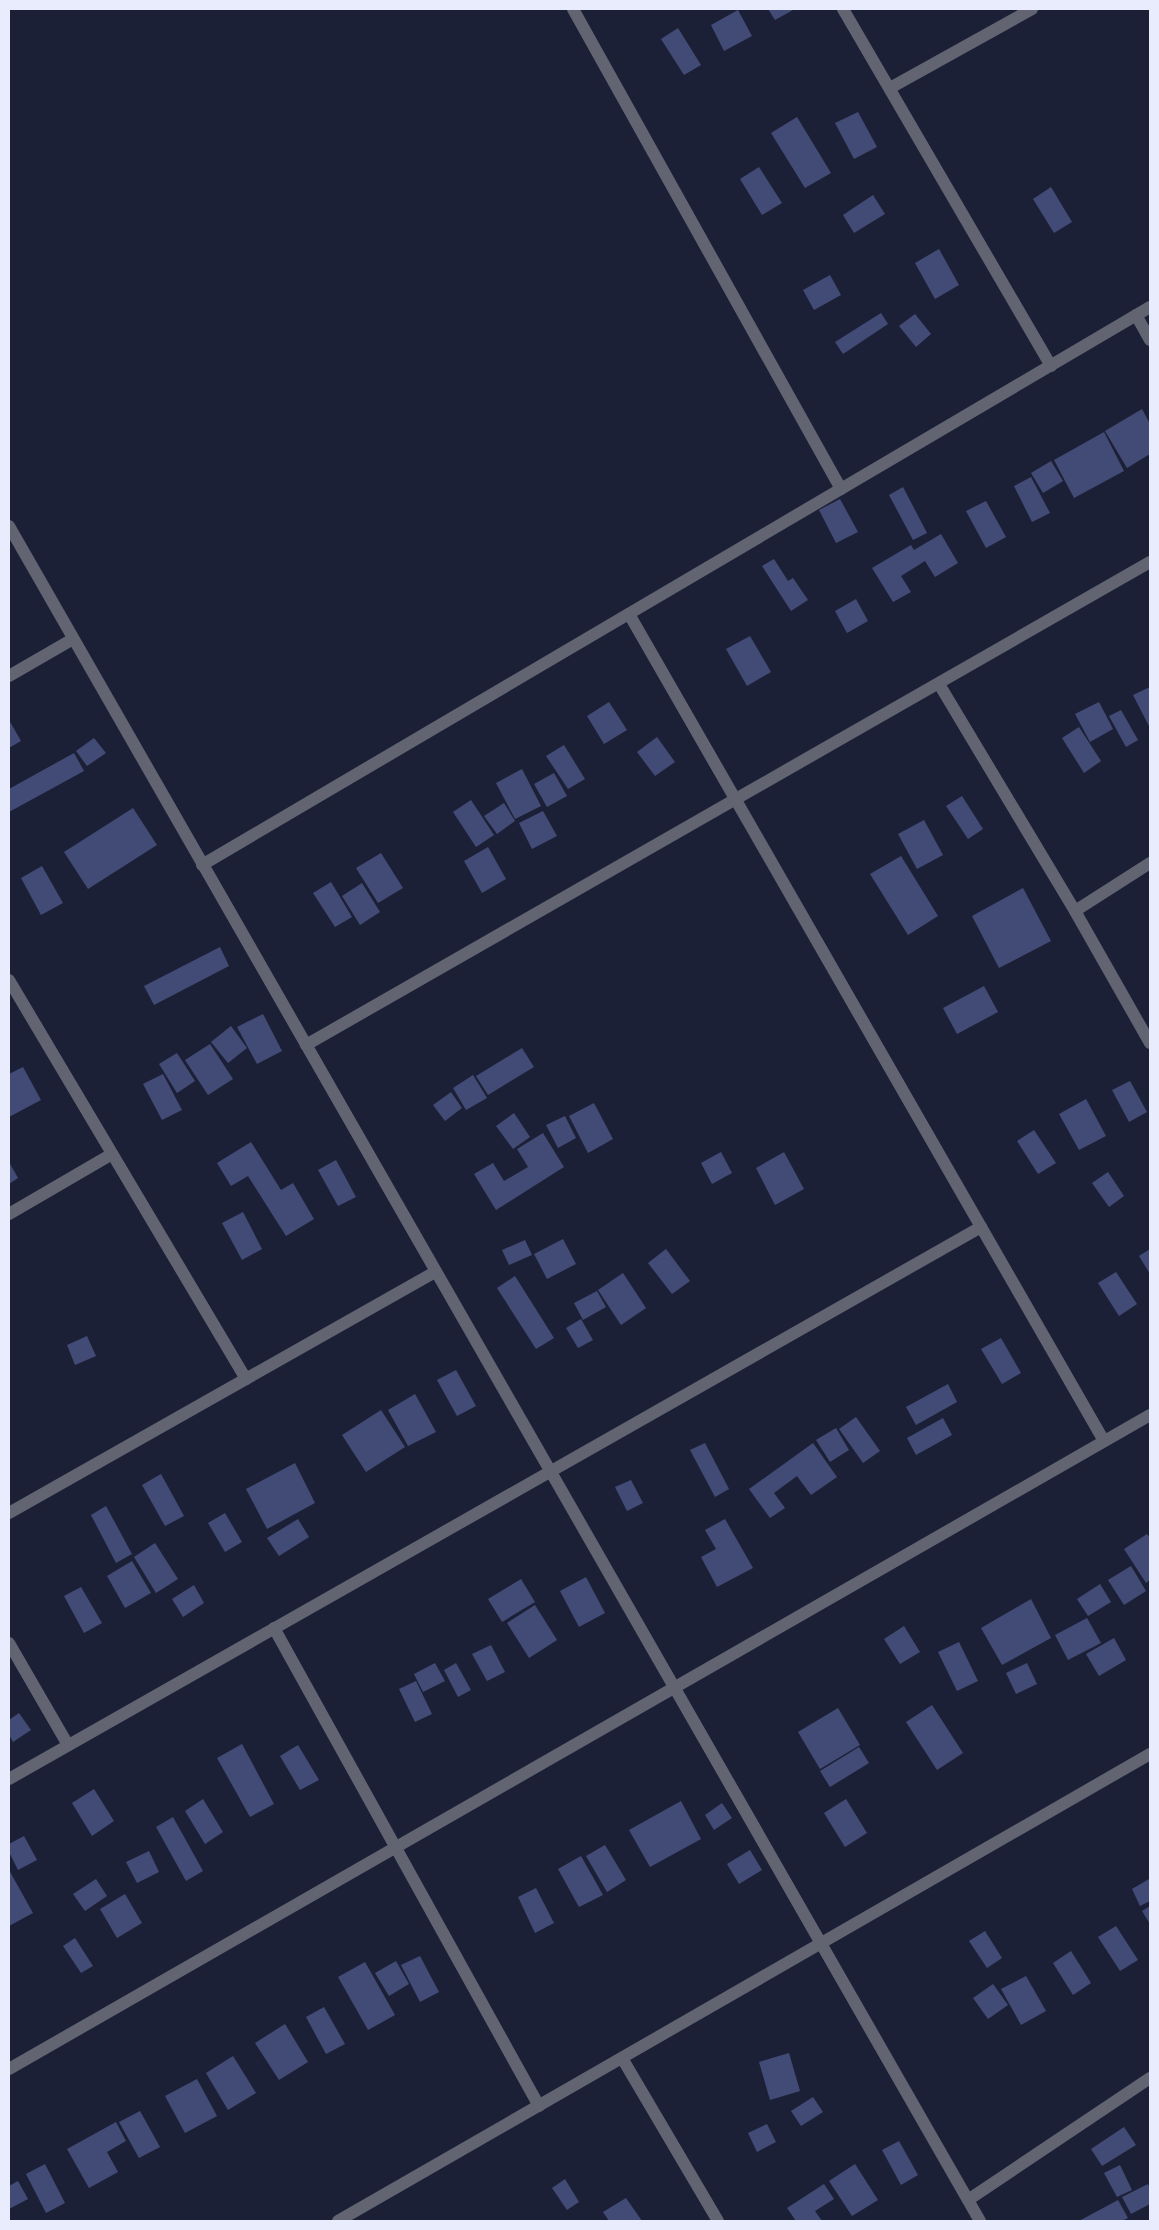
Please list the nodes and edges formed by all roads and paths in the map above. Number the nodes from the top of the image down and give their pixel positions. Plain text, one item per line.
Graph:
1 (573, 9) edge
2 (843, 9) edge
3 (1032, 9) edge
4 (890, 88) junction
5 (1150, 307) edge
6 (1136, 315) junction
7 (1150, 340) edge
8 (1051, 366) junction
9 (841, 489) junction
10 (9, 526) edge
11 (1150, 562) edge
12 (629, 614) junction
13 (73, 639) junction
14 (9, 676) edge
15 (939, 684) junction
16 (735, 799) junction
17 (1150, 863) edge
18 (202, 865) junction
19 (1075, 911) junction
20 (9, 980) edge
21 (1150, 1043) edge
22 (306, 1045) junction
23 (112, 1154) junction
24 (9, 1214) edge
25 (981, 1227) junction
26 (435, 1272) junction
27 (246, 1379) junction
28 (1150, 1415) edge
29 (1104, 1442) junction
30 (550, 1472) junction
31 (9, 1513) edge
32 (274, 1628) junction
33 (9, 1642) edge
34 (674, 1688) junction
35 (68, 1745) junction
36 (1150, 1754) edge
37 (9, 1779) edge
38 (396, 1847) junction
39 (820, 1944) junction
40 (622, 2058) junction
41 (9, 2069) edge
42 (1150, 2078) edge
43 (539, 2106) junction
44 (968, 2200) junction
45 (338, 2221) edge
46 (718, 2221) edge
47 (980, 2221) edge

1 - 9 street
2 - 4 street
3 - 4 street
4 - 8 street
5 - 6 street
6 - 7 street
6 - 8 street
8 - 9 street
9 - 12 street
10 - 13 street
11 - 15 street
12 - 16 street
12 - 18 street
13 - 14 street
13 - 18 street
15 - 16 street
15 - 19 street
16 - 22 street
16 - 25 street
17 - 19 street
18 - 22 street
19 - 21 street
20 - 23 street
22 - 26 street
23 - 24 street
23 - 27 street
25 - 29 street
25 - 30 street
26 - 27 street
26 - 30 street
27 - 31 street
28 - 29 street
29 - 34 street
30 - 32 street
30 - 34 street
32 - 35 street
32 - 38 street
33 - 35 street
34 - 38 street
34 - 39 street
35 - 37 street
36 - 39 street
38 - 41 street
38 - 43 street
39 - 40 street
39 - 44 street
40 - 43 street
40 - 46 street
42 - 44 street
43 - 45 street
44 - 47 street

